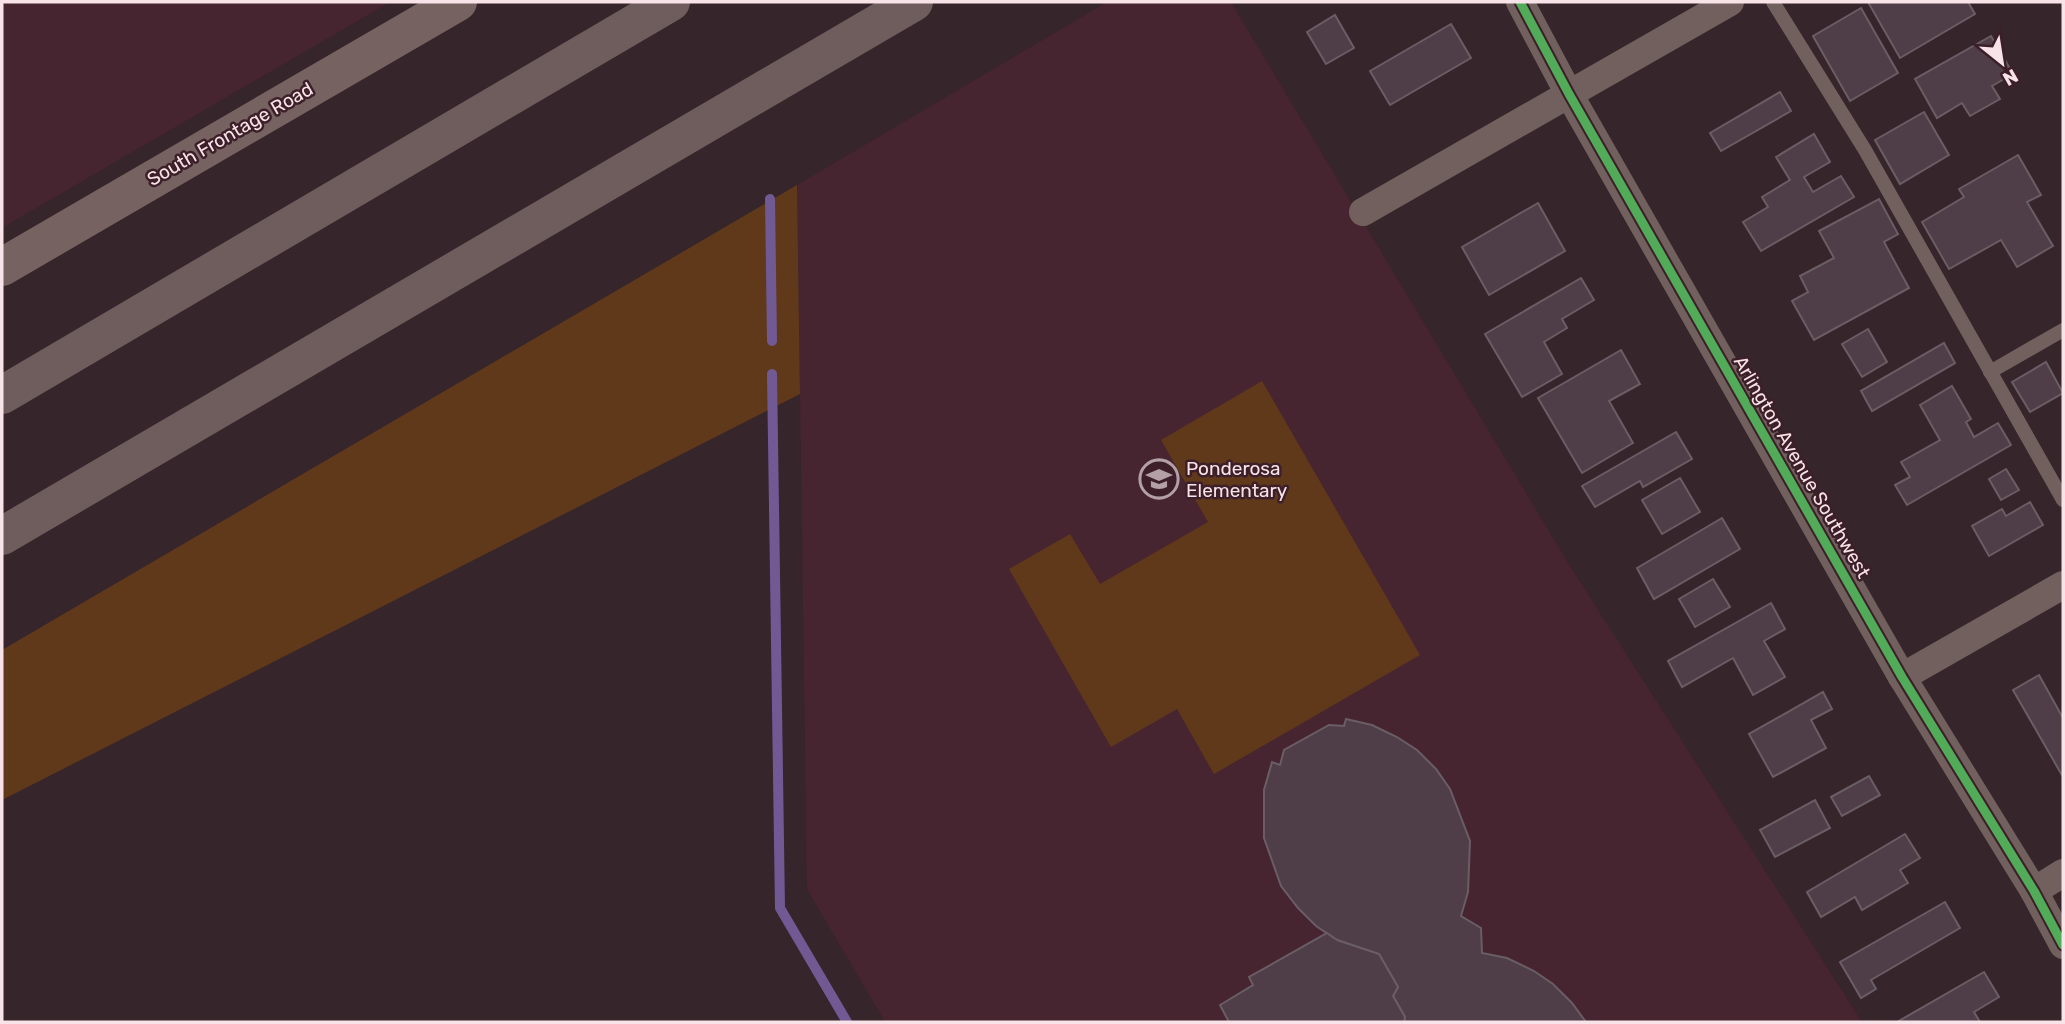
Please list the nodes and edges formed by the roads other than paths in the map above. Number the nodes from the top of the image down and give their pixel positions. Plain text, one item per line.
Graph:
1 (458, 2) edge
2 (671, 2) edge
3 (914, 2) edge
4 (1520, 2) edge
5 (1730, 2) edge
6 (1773, 2) edge
7 (1569, 94) junction
8 (1363, 212) dead end
9 (2, 267) edge
10 (2063, 330) edge
11 (1990, 372) junction
12 (2, 395) edge
13 (2063, 500) edge
14 (2, 536) edge
15 (2063, 585) edge
16 (1902, 677) junction
17 (2063, 873) edge
18 (2034, 891) junction
19 (2063, 945) edge

1 - 9 main road, South Frontage Road
2 - 12 highway
3 - 14 highway
4 - 7 street, Arlington Avenue Southwest
5 - 7 street
6 - 11 lane
7 - 8 street
7 - 16 street, Arlington Avenue Southwest
10 - 11 lane
11 - 13 lane
15 - 16 street
16 - 18 street, Arlington Avenue Southwest
17 - 18 street
18 - 19 street, Arlington Avenue Southwest

